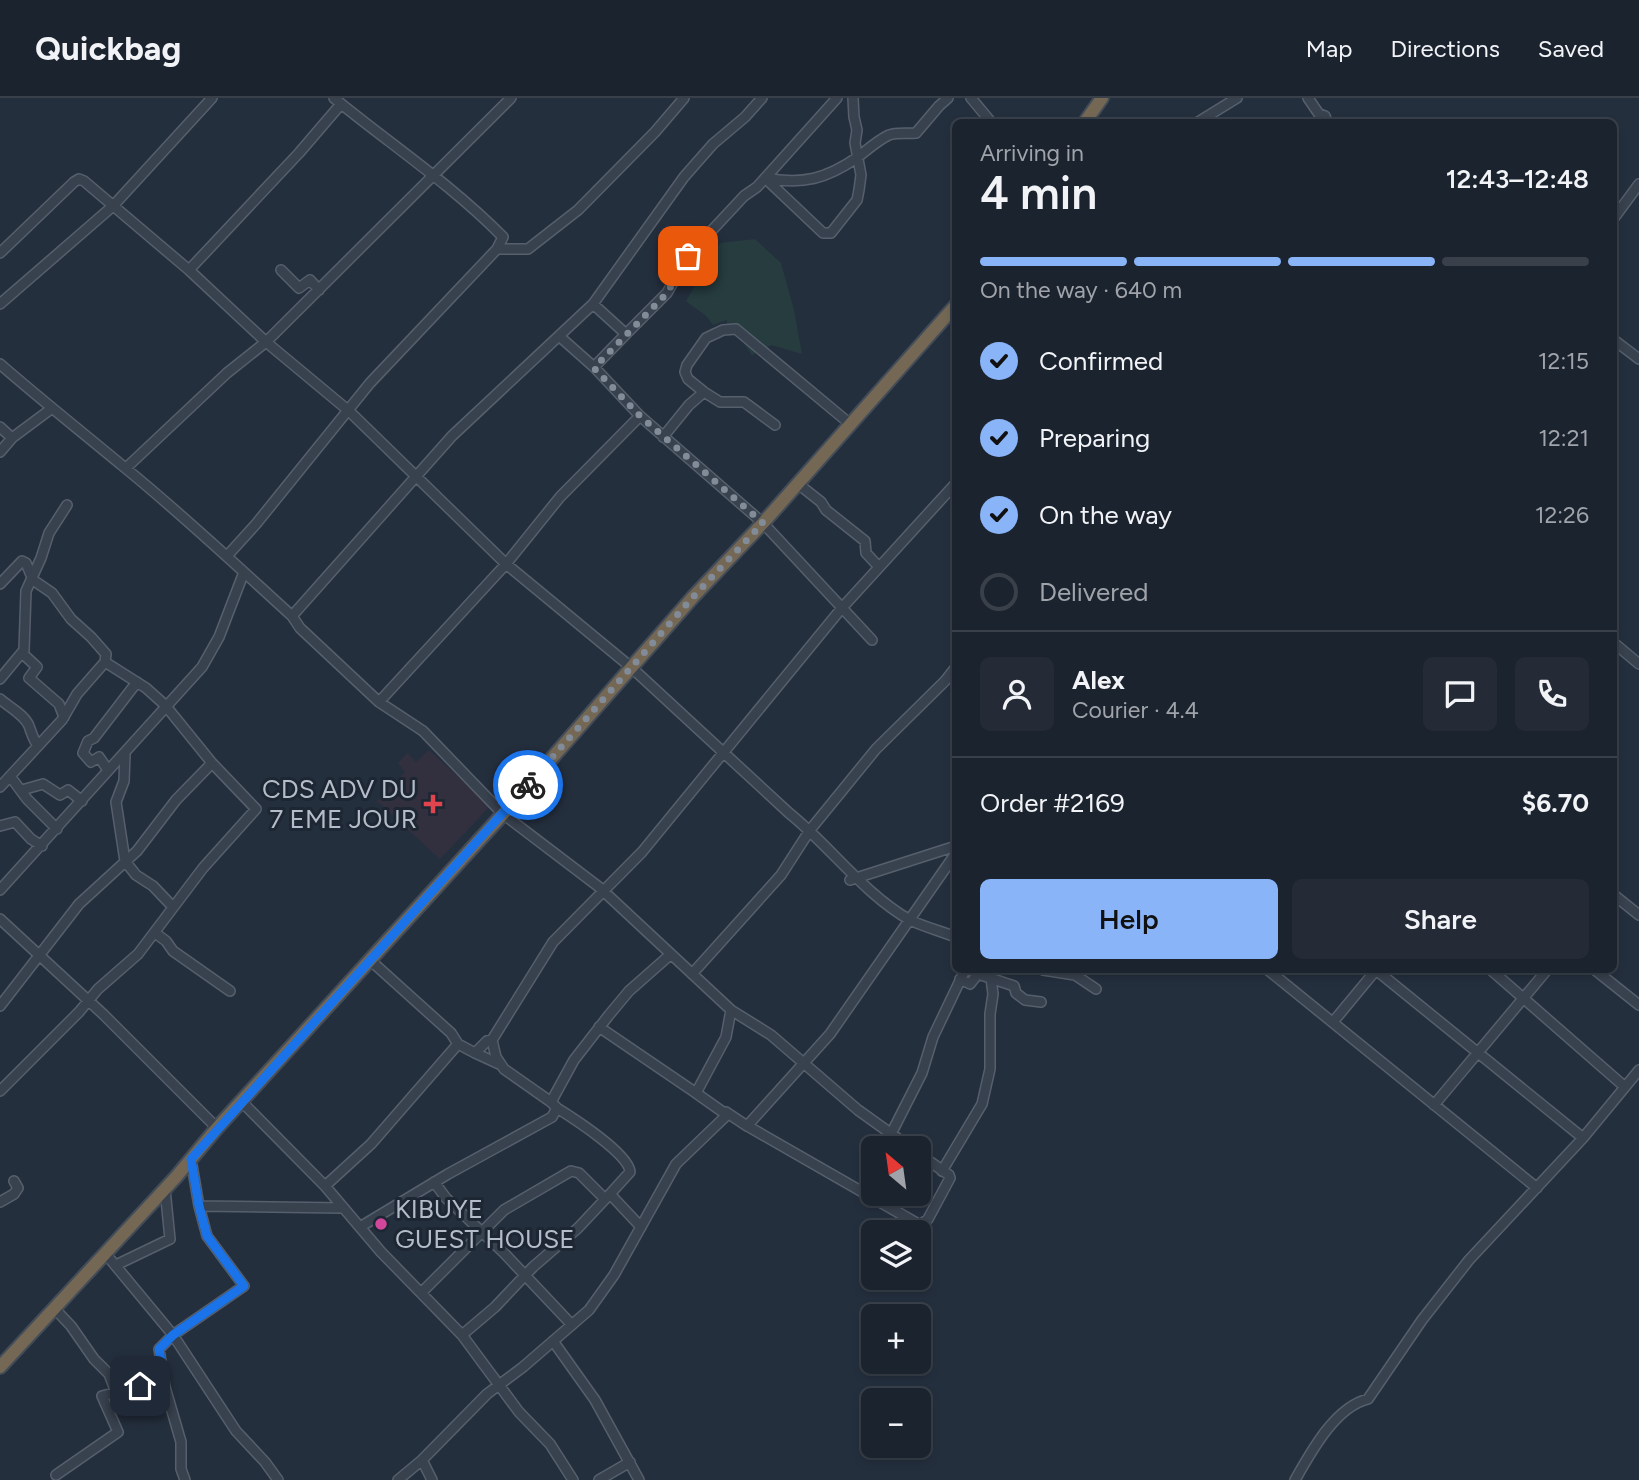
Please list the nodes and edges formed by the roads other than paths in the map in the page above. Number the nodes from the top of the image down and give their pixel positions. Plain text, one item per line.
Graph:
1 (212, 98) edge
2 (511, 98) edge
3 (684, 98) edge
4 (762, 98) edge
5 (837, 98) edge
6 (853, 98) edge
7 (948, 98) edge
8 (971, 98) edge
9 (1102, 98) edge
10 (1237, 98) edge
11 (1308, 98) edge
12 (338, 101) edge
13 (988, 119) edge
14 (1087, 119) edge
15 (1211, 119) edge
16 (1326, 119) edge
17 (858, 157) junction
18 (433, 176) junction
19 (765, 178) junction
20 (1639, 184) edge
21 (113, 205) junction
22 (1617, 214) edge
23 (497, 249) junction
24 (0, 253) edge
25 (189, 270) junction
26 (281, 270) dead end
27 (319, 290) junction
28 (0, 304) edge
29 (593, 304) junction
30 (952, 309) edge
31 (626, 334) junction
32 (559, 336) junction
33 (266, 342) junction
34 (1617, 342) edge
35 (1639, 359) edge
36 (0, 363) edge
37 (594, 368) junction
38 (704, 392) junction
39 (51, 409) junction
40 (349, 411) junction
41 (640, 416) junction
42 (849, 423) junction
43 (775, 425) dead end
44 (0, 427) edge
45 (12, 438) junction
46 (663, 438) junction
47 (0, 452) edge
48 (126, 468) junction
49 (416, 477) junction
50 (797, 483) junction
51 (952, 487) edge
52 (67, 505) dead end
53 (763, 523) junction
54 (227, 556) junction
55 (506, 564) junction
56 (879, 567) junction
57 (244, 572) junction
58 (33, 578) junction
59 (0, 584) edge
60 (841, 609) junction
61 (292, 616) junction
62 (872, 640) dead end
63 (1617, 646) edge
64 (22, 653) junction
65 (106, 662) junction
66 (1639, 664) edge
67 (632, 668) junction
68 (952, 673) edge
69 (0, 679) edge
70 (137, 682) junction
71 (0, 699) edge
72 (379, 702) junction
73 (165, 705) junction
74 (64, 717) junction
75 (38, 747) junction
76 (722, 752) junction
77 (125, 754) junction
78 (212, 763) junction
79 (108, 771) junction
80 (10, 776) junction
81 (0, 787) edge
82 (22, 790) junction
83 (82, 801) junction
84 (503, 814) junction
85 (0, 826) edge
86 (57, 829) junction
87 (810, 830) junction
88 (42, 845) junction
89 (952, 847) edge
90 (952, 859) edge
91 (125, 861) junction
92 (854, 879) junction
93 (0, 890) edge
94 (604, 892) junction
95 (1617, 897) edge
96 (173, 907) junction
97 (1639, 915) edge
98 (0, 919) edge
99 (910, 919) junction
100 (155, 933) junction
101 (952, 935) edge
102 (671, 954) junction
103 (39, 956) junction
104 (370, 960) junction
105 (1062, 973) edge
106 (1272, 973) edge
107 (1374, 973) edge
108 (1380, 973) edge
109 (1495, 973) edge
110 (1544, 973) edge
111 (1599, 973) edge
112 (692, 974) junction
113 (962, 974) edge
114 (991, 974) edge
115 (1096, 989) dead end
116 (230, 991) dead end
117 (1523, 997) junction
118 (87, 1002) junction
119 (1041, 1002) dead end
120 (1639, 1005) edge
121 (0, 1006) edge
122 (731, 1010) junction
123 (1333, 1022) junction
124 (599, 1027) junction
125 (492, 1040) junction
126 (458, 1044) junction
127 (1478, 1052) junction
128 (475, 1053) junction
129 (802, 1062) junction
130 (499, 1063) junction
131 (1639, 1070) edge
132 (1625, 1087) junction
133 (0, 1091) edge
134 (696, 1093) junction
135 (241, 1101) junction
136 (554, 1105) junction
137 (1434, 1105) junction
138 (727, 1115) junction
139 (747, 1126) junction
140 (217, 1128) junction
141 (891, 1134) junction
142 (894, 1136) edge
143 (1583, 1138) junction
144 (191, 1159) junction
145 (931, 1162) edge
146 (943, 1171) junction
147 (15, 1181) dead end
148 (434, 1182) junction
149 (325, 1186) junction
150 (1536, 1188) junction
151 (165, 1189) junction
152 (608, 1197) junction
153 (0, 1202) edge
154 (199, 1206) junction
155 (342, 1208) junction
156 (360, 1227) junction
157 (641, 1227) junction
158 (480, 1231) junction
159 (105, 1253) junction
160 (116, 1265) junction
161 (525, 1276) junction
162 (422, 1292) junction
163 (54, 1308) junction
164 (572, 1325) junction
165 (173, 1335) junction
166 (462, 1335) junction
167 (554, 1341) junction
168 (0, 1367) edge
169 (164, 1380) junction
170 (500, 1386) junction
171 (116, 1392) junction
172 (422, 1460) junction
173 (630, 1462) junction
174 (57, 1475) dead end
175 (185, 1480) edge
176 (278, 1480) edge
177 (398, 1480) edge
178 (432, 1480) edge
179 (573, 1480) edge
180 (599, 1480) edge
181 (639, 1480) edge
182 (1295, 1480) edge

1 - 21 street
2 - 18 street
3 - 23 street
4 - 29 street
5 - 19 street
6 - 17 street
7 - 17 street
8 - 13 street
9 - 14 highway
10 - 15 street
11 - 16 street
12 - 18 street
12 - 25 street
17 - 19 street
17 - 19 street
18 - 23 street
18 - 27 street
19 - 31 street
20 - 22 street
21 - 24 street
21 - 25 street
21 - 28 street
23 - 40 street
25 - 33 street
26 - 27 street
27 - 33 street
29 - 31 street
29 - 32 street
30 - 42 highway
31 - 37 street
32 - 37 street
32 - 49 street
33 - 40 street
33 - 48 street
34 - 35 street
36 - 39 street
37 - 41 street
38 - 42 street
38 - 43 street
38 - 46 street
39 - 45 street
39 - 48 street
40 - 49 street
40 - 54 street
41 - 46 street
41 - 55 street
42 - 50 highway
44 - 45 street
45 - 47 street
46 - 53 street
48 - 54 street
49 - 55 street
49 - 61 street
50 - 53 highway
50 - 56 street
51 - 56 street
52 - 58 street
53 - 60 street
53 - 67 highway
54 - 57 street
55 - 67 street
55 - 72 street
56 - 60 street
57 - 61 street
57 - 73 street
58 - 59 street
58 - 64 street
58 - 65 street
60 - 62 street
60 - 76 street
61 - 72 street
63 - 66 street
64 - 69 street
64 - 74 street
65 - 70 street
65 - 74 street
67 - 76 street
67 - 84 highway
68 - 87 street
70 - 73 street
70 - 79 street
71 - 75 street
72 - 84 street
73 - 77 street
73 - 78 street
74 - 75 street
75 - 80 street
76 - 87 street
76 - 94 street
77 - 79 street
77 - 91 street
78 - 91 street
78 - 96 street
79 - 83 street
80 - 81 street
80 - 82 street
82 - 83 street
82 - 86 street
83 - 86 street
84 - 94 street
84 - 104 highway
85 - 88 street
86 - 88 street
87 - 92 street
87 - 112 street
88 - 93 street
89 - 92 street
90 - 99 street
91 - 96 street
91 - 103 street
92 - 99 street
94 - 102 street
94 - 125 street
95 - 97 street
96 - 100 street
98 - 103 street
99 - 101 street
99 - 129 street
100 - 116 street
100 - 118 street
102 - 112 street
102 - 124 street
103 - 118 street
103 - 121 street
104 - 126 street
104 - 135 highway
105 - 115 street
106 - 123 street
107 - 123 street
108 - 127 street
109 - 117 street
110 - 117 street
111 - 120 street
112 - 122 street
113 - 114 street
113 - 141 street
114 - 119 street
114 - 146 street
117 - 127 street
117 - 132 street
118 - 133 street
118 - 140 street
122 - 129 street
122 - 134 street
123 - 137 street
124 - 134 street
124 - 136 street
125 - 128 street
125 - 130 street
126 - 128 street
126 - 149 street
127 - 137 street
127 - 143 street
128 - 130 street
129 - 139 street
129 - 141 street
130 - 136 street
131 - 132 street
132 - 143 street
134 - 138 street
134 - 139 street
135 - 140 highway
135 - 149 street
136 - 148 street
136 - 152 street
137 - 150 street
138 - 139 street
138 - 157 street
139 - 146 street
140 - 144 highway
141 - 142 street
143 - 150 street
144 - 151 highway
144 - 154 street
145 - 146 street
147 - 153 street
148 - 156 street
148 - 158 street
149 - 155 street
150 - 182 street
151 - 159 highway
151 - 160 street
152 - 157 street
152 - 158 street
152 - 161 street
154 - 155 street
154 - 165 street
155 - 156 street
156 - 162 street
157 - 164 street
158 - 161 street
158 - 162 street
159 - 160 street
159 - 163 highway
160 - 165 street
161 - 164 street
161 - 166 street
162 - 166 street
163 - 168 highway
163 - 171 street
164 - 167 street
165 - 169 street
165 - 176 street
166 - 170 street
167 - 170 street
167 - 173 street
169 - 171 street
169 - 175 street
170 - 172 street
170 - 179 street
171 - 174 street
172 - 177 street
172 - 178 street
173 - 180 street
173 - 181 street

